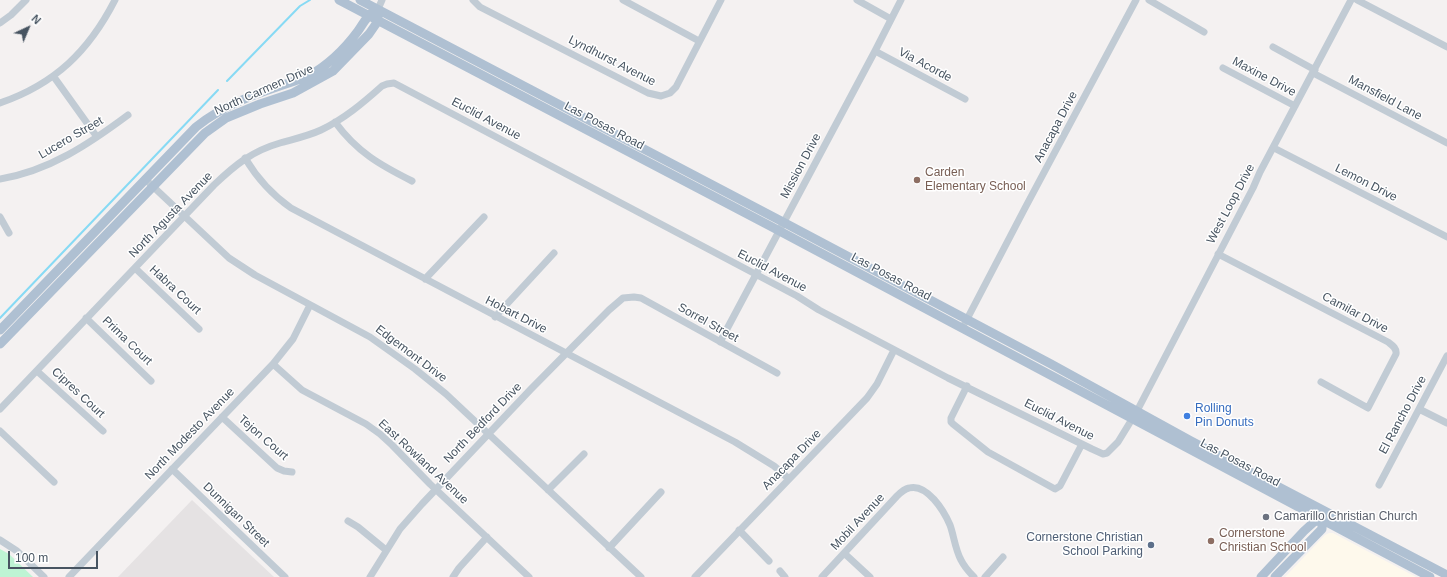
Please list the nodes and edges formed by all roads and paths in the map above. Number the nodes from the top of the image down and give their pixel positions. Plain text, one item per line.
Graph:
1 (26, 0) edge
2 (115, 0) edge
3 (339, 0) edge
4 (360, 0) edge
5 (382, 0) edge
6 (473, 0) edge
7 (623, 0) edge
8 (721, 0) edge
9 (857, 0) edge
10 (901, 0) edge
11 (1136, 0) edge
12 (1149, 0) edge
13 (1352, 0) edge
14 (634, 3) edge
15 (378, 9) junction
16 (368, 15) junction
17 (891, 18) junction
18 (378, 21) junction
19 (0, 23) edge
20 (1204, 32) dead end
21 (699, 41) junction
22 (1273, 47) dead end
23 (1447, 47) edge
24 (875, 51) junction
25 (1223, 68) dead end
26 (1314, 71) junction
27 (54, 77) junction
28 (390, 84) joint
29 (965, 99) dead end
30 (0, 103) edge
31 (1296, 106) junction
32 (128, 115) dead end
33 (335, 122) junction
34 (97, 138) junction
35 (1447, 143) edge
36 (1274, 148) junction
37 (245, 158) junction
38 (145, 179) junction
39 (0, 180) edge
40 (412, 182) dead end
41 (153, 186) junction
42 (0, 217) edge
43 (184, 217) junction
44 (484, 217) dead end
45 (783, 222) junction
46 (779, 231) junction
47 (10, 233) dead end
48 (1447, 237) edge
49 (554, 253) dead end
50 (1218, 254) junction
51 (135, 268) junction
52 (757, 275) junction
53 (425, 279) junction
54 (626, 297) joint
55 (310, 305) junction
56 (495, 317) junction
57 (86, 318) junction
58 (967, 320) junction
59 (962, 328) junction
60 (199, 329) dead end
61 (0, 330) edge
62 (720, 342) junction
63 (0, 344) edge
64 (894, 350) junction
65 (566, 353) junction
66 (1447, 356) edge
67 (272, 364) junction
68 (37, 370) junction
69 (777, 373) dead end
70 (152, 380) dead end
71 (1320, 382) dead end
72 (967, 386) junction
73 (0, 409) edge
74 (1419, 409) junction
75 (1134, 415) junction
76 (222, 417) junction
77 (1447, 423) edge
78 (0, 431) edge
79 (103, 431) dead end
80 (488, 434) junction
81 (1082, 444) junction
82 (584, 454) dead end
83 (172, 469) junction
84 (292, 472) dead end
85 (789, 479) junction
86 (54, 482) dead end
87 (1379, 485) dead end
88 (436, 489) junction
89 (548, 490) junction
90 (661, 492) dead end
91 (1328, 512) junction
92 (1322, 520) junction
93 (348, 521) dead end
94 (739, 530) junction
95 (488, 537) junction
96 (0, 540) edge
97 (609, 548) junction
98 (386, 550) junction
99 (844, 553) junction
100 (1003, 557) dead end
101 (769, 561) dead end
102 (1447, 575) edge
103 (44, 577) edge
104 (69, 577) edge
105 (286, 577) edge
106 (370, 577) edge
107 (453, 577) edge
108 (529, 577) edge
109 (641, 577) edge
110 (694, 577) edge
111 (822, 577) edge
112 (870, 577) edge
113 (974, 577) edge
114 (985, 577) edge
115 (1261, 577) edge
116 (1275, 577) edge
117 (1430, 577) edge

1 - 19 street
2 - 27 street
3 - 16 main road, Las Posas Road
4 - 15 main road, Las Posas Road
5 - 15 street
6 - 21 street, Lyndhurst Avenue
7 - 14 street
8 - 21 street, Lyndhurst Avenue
9 - 17 street
10 - 17 street, Mission Drive
11 - 58 street, Anacapa Drive
12 - 20 street
13 - 23 street
13 - 26 street, West Loop Drive
14 - 21 street
15 - 16 main road, North Carmen Drive
15 - 18 main road
15 - 45 main road, Las Posas Road
16 - 18 main road, Las Posas Road
16 - 38 main road, North Carmen Drive
17 - 24 street, Mission Drive
18 - 41 main road, North Carmen Drive
18 - 46 main road, Las Posas Road
22 - 26 street, Mansfield Lane
24 - 29 street, Via Acorde
24 - 45 street, Mission Drive
25 - 31 street, Maxine Drive
26 - 31 street, West Loop Drive
26 - 35 street, Mansfield Lane
27 - 30 street
27 - 34 street
28 - 33 street, North Agusta Avenue
28 - 52 street, Euclid Avenue
31 - 36 street, West Loop Drive
32 - 34 street, Lucero Street
33 - 37 street, North Agusta Avenue
33 - 40 street
34 - 39 street, Lucero Street
36 - 48 street, Lemon Drive
36 - 50 street, West Loop Drive
37 - 43 street, North Agusta Avenue
37 - 53 street, Hobart Drive
38 - 41 street, Edgemont Drive
38 - 61 main road, North Carmen Drive
41 - 43 street, Edgemont Drive
41 - 63 main road, North Carmen Drive
42 - 47 street
43 - 51 street, North Agusta Avenue
43 - 55 street, Edgemont Drive
44 - 53 street
45 - 46 street, Mission Drive
45 - 58 main road, Las Posas Road
46 - 52 street, Mission Drive
46 - 59 main road, Las Posas Road
49 - 56 street
50 - 71 street, Camilar Drive
50 - 75 street, West Loop Drive
51 - 57 street, North Agusta Avenue
51 - 60 street, Habra Court
52 - 62 street, Mission Drive
52 - 64 street, Euclid Avenue
53 - 56 street, Hobart Drive
54 - 62 street, Sorrel Street
54 - 65 street, North Bedford Drive
55 - 67 street, North Modesto Avenue
55 - 80 street, Edgemont Drive
56 - 65 street, Hobart Drive
57 - 68 street, North Agusta Avenue
57 - 70 street, Prima Court
58 - 59 street, Anacapa Drive
58 - 75 main road, Las Posas Road
59 - 75 main road, Las Posas Road
62 - 69 street, Sorrel Street
64 - 72 street, Euclid Avenue
64 - 85 street, Anacapa Drive
65 - 80 street, North Bedford Drive
65 - 85 street, Hobart Drive
66 - 74 street, El Rancho Drive
67 - 76 street, North Modesto Avenue
67 - 88 street, East Rowland Avenue
68 - 73 street, North Agusta Avenue
68 - 79 street, Cipres Court
72 - 81 street, Euclid Avenue
72 - 81 street
74 - 77 street
74 - 87 street, El Rancho Drive
75 - 81 street, Euclid Avenue
75 - 91 main road, Las Posas Road
75 - 92 main road, Las Posas Road
76 - 83 street, North Modesto Avenue
76 - 84 street, Tejon Court
78 - 86 street
80 - 88 street, North Bedford Drive
80 - 89 street, Edgemont Drive
82 - 89 street
83 - 104 street, North Modesto Avenue
83 - 105 street, Dunnigan Street
85 - 94 street, Anacapa Drive
88 - 95 street, East Rowland Avenue
88 - 98 street, North Bedford Drive
89 - 97 street, Edgemont Drive
90 - 97 street
91 - 92 main road
91 - 102 main road, Las Posas Road
92 - 115 main road
92 - 116 main road
92 - 117 main road, Las Posas Road
93 - 98 street
94 - 101 street
94 - 110 street, Anacapa Drive
95 - 107 street
95 - 108 street, East Rowland Avenue
96 - 103 street
97 - 109 street, Edgemont Drive
98 - 106 street, North Bedford Drive
99 - 111 street, Mobil Avenue
99 - 112 street
99 - 113 street, Mobil Avenue
100 - 114 street

